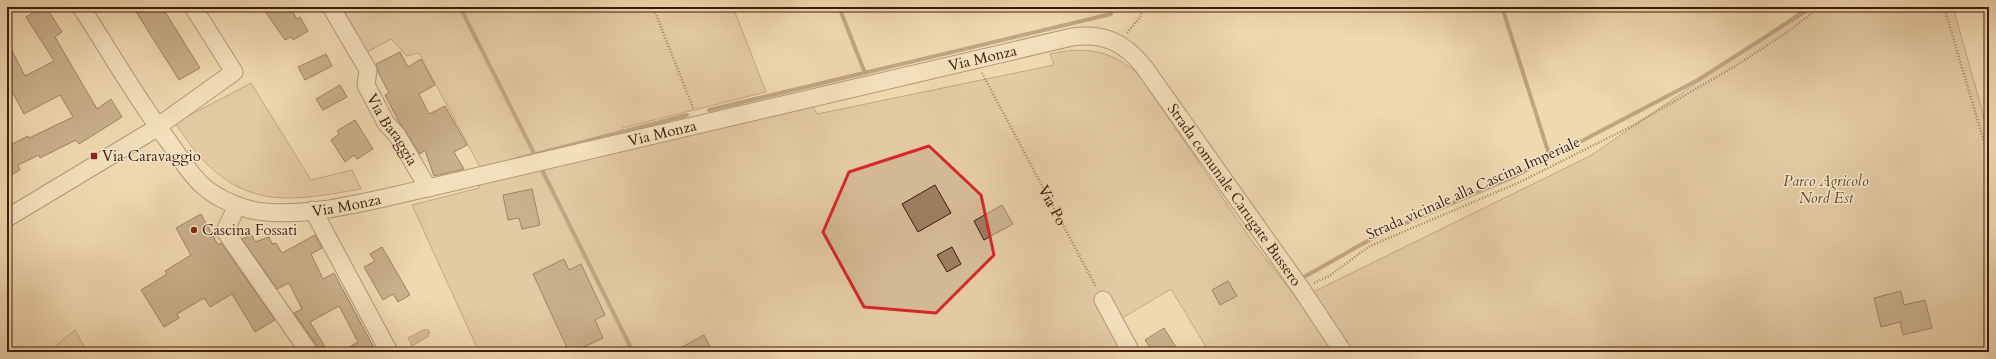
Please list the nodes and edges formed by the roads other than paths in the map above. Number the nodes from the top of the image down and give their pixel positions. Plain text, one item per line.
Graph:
1 (81, 7) edge
2 (193, 7) edge
3 (331, 7) edge
4 (1120, 44) joint
5 (158, 127) junction
6 (428, 188) junction
7 (237, 206) junction
8 (313, 210) junction
9 (7, 218) edge
10 (1103, 300) road end
11 (309, 352) edge
12 (389, 352) edge
13 (1131, 352) edge
14 (1342, 352) edge

1 - 5 street, Via Monza
2 - 5 street
3 - 6 street, Via Baraggia
4 - 6 street, Via Monza
4 - 14 street, Strada comunale Carugate Bussero
5 - 7 street, Via Monza
5 - 9 street
6 - 8 street, Via Monza
7 - 8 street, Via Monza
7 - 11 street
8 - 12 street
10 - 13 street

